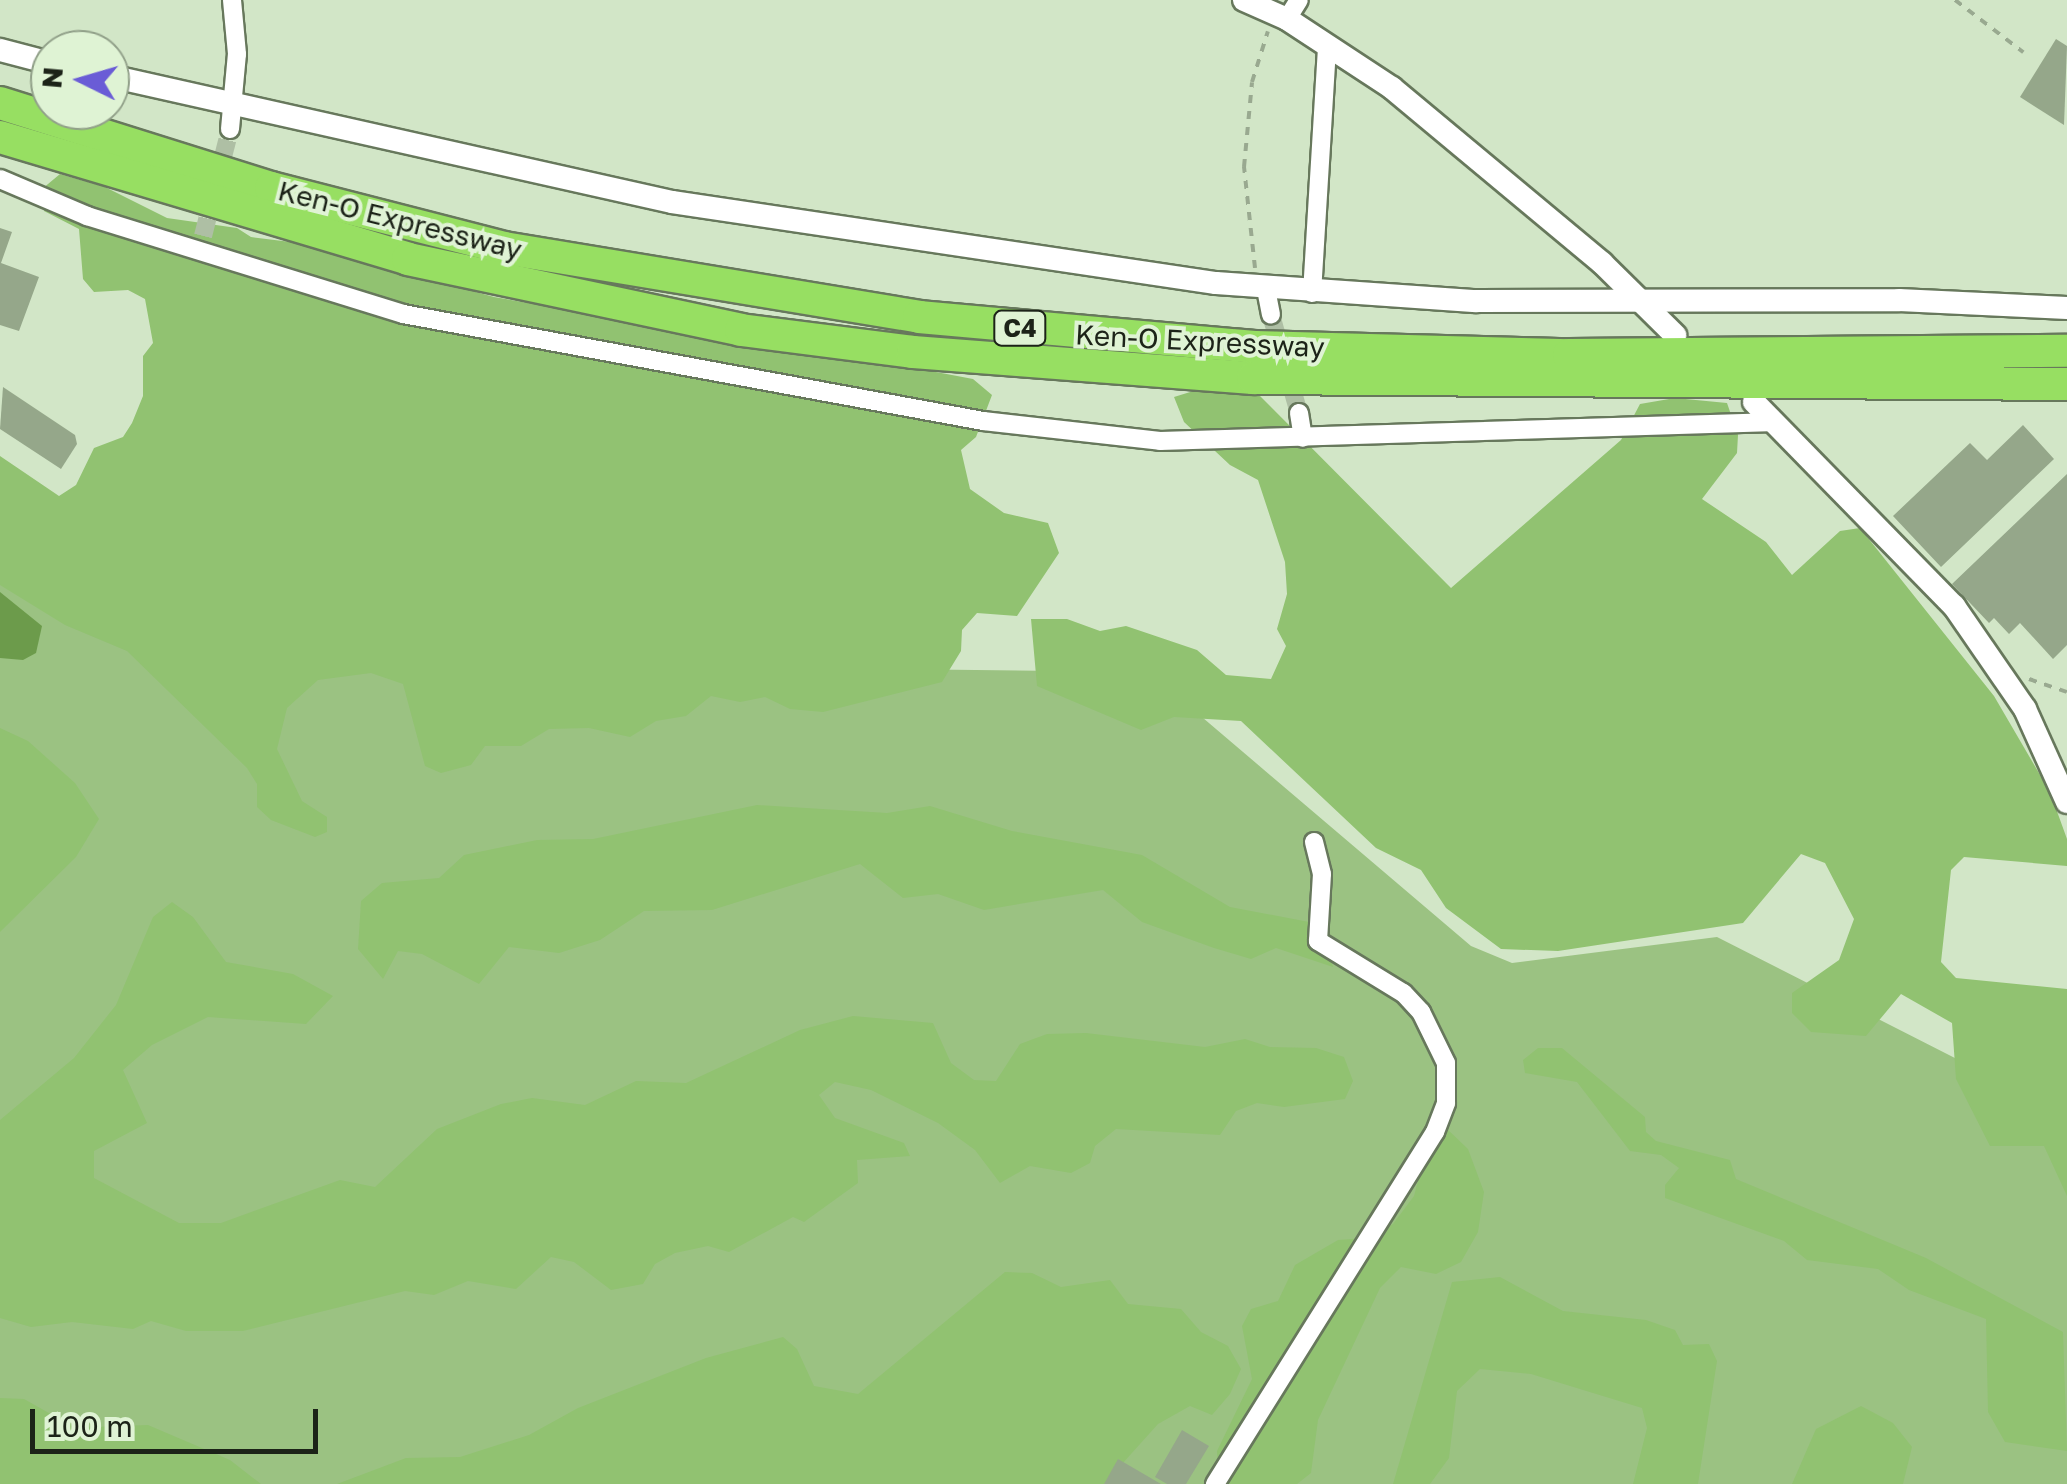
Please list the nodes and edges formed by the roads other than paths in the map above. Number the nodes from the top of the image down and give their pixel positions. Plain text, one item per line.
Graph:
1 (232, 0) edge
2 (1244, 0) edge
3 (1286, 11) edge
4 (1327, 46) junction
5 (0, 50) edge
6 (30, 58) edge
7 (130, 80) edge
8 (0, 102) edge
9 (235, 102) junction
10 (230, 129) tunnel mouth
11 (0, 137) edge
12 (0, 179) edge
13 (1262, 288) junction
14 (1312, 293) junction
15 (1639, 299) junction
16 (2067, 308) edge
17 (1271, 315) tunnel mouth
18 (1675, 335) dead end
19 (2067, 351) edge
20 (2067, 384) edge
21 (1754, 402) dead end
22 (1299, 413) tunnel mouth
23 (1776, 422) junction
24 (1302, 438) junction
25 (2067, 802) edge
26 (1314, 842) dead end
27 (1216, 1484) edge

1 - 9 street
2 - 3 street
3 - 4 street
4 - 14 street
4 - 15 street
5 - 6 street
7 - 9 street
8 - 19 highway, Ken-O Expressway / C4
9 - 10 street
9 - 13 street
11 - 20 highway, Ken-O Expressway / C4
12 - 24 street
13 - 14 street
13 - 17 street
14 - 15 street
15 - 16 street
15 - 18 street
21 - 23 street
22 - 24 street
23 - 24 street
23 - 25 street
26 - 27 street

